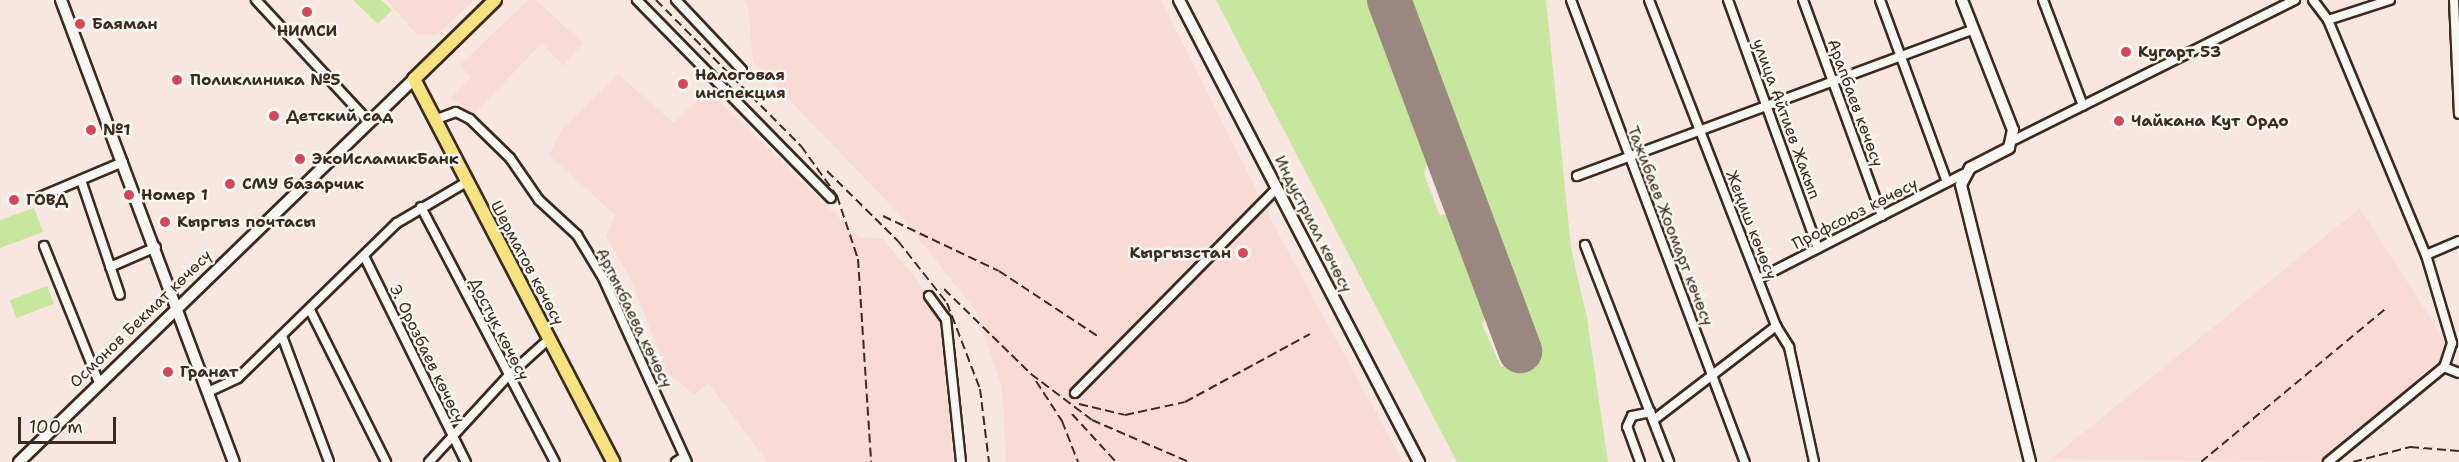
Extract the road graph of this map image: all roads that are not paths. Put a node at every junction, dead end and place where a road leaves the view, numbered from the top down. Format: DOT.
graph roads {
  1 [pos="61,0"];
  2 [pos="256,0"];
  3 [pos="495,0"];
  4 [pos="637,0"];
  5 [pos="676,0"];
  6 [pos="1179,0"];
  7 [pos="1571,0"];
  8 [pos="1649,0"];
  9 [pos="1728,0"];
  10 [pos="1803,0"];
  11 [pos="1880,0"];
  12 [pos="1962,0"];
  13 [pos="2043,0"];
  14 [pos="2295,0"];
  15 [pos="2313,0"];
  16 [pos="2390,0"];
  17 [pos="2454,0"];
  18 [pos="2328,20"];
  19 [pos="1974,29"];
  20 [pos="1901,56"];
  21 [pos="742,70"];
  22 [pos="414,79"];
  23 [pos="1833,81"];
  24 [pos="1767,106"];
  25 [pos="2083,106"];
  26 [pos="2459,114"];
  27 [pos="434,120"];
  28 [pos="369,122"];
  29 [pos="1700,130"];
  30 [pos="2014,140"];
  31 [pos="1631,156"];
  32 [pos="123,162"];
  33 [pos="1964,174"];
  34 [pos="1577,176"];
  35 [pos="81,180"];
  36 [pos="1947,182"];
  37 [pos="465,183"];
  38 [pos="1277,188"];
  39 [pos="40,197"];
  40 [pos="831,198"];
  41 [pos="421,207"];
  42 [pos="1882,216"];
  43 [pos="2459,242"];
  44 [pos="1585,245"];
  45 [pos="44,246"];
  46 [pos="156,247"];
  47 [pos="1818,248"];
  48 [pos="2426,255"];
  49 [pos="365,258"];
  50 [pos="110,267"];
  51 [pos="1758,279"];
  52 [pos="120,295"];
  53 [pos="930,296"];
  54 [pos="179,305"];
  55 [pos="310,310"];
  56 [pos="1776,326"];
  57 [pos="282,336"];
  58 [pos="549,339"];
  59 [pos="2459,349"];
  60 [pos="2450,356"];
  61 [pos="2444,367"];
  62 [pos="2459,373"];
  63 [pos="1714,375"];
  64 [pos="508,376"];
  65 [pos="99,383"];
  66 [pos="207,392"];
  67 [pos="1075,393"];
  68 [pos="1653,415"];
  69 [pos="453,437"];
  70 [pos="686,460"];
  71 [pos="19,462"];
  72 [pos="234,462"];
  73 [pos="329,462"];
  74 [pos="386,462"];
  75 [pos="429,462"];
  76 [pos="466,462"];
  77 [pos="555,462"];
  78 [pos="613,462"];
  79 [pos="676,462"];
  80 [pos="961,462"];
  81 [pos="1419,462"];
  82 [pos="1640,462"];
  83 [pos="1670,462"];
  84 [pos="1745,462"];
  85 [pos="1814,462"];
  86 [pos="2030,462"];
  87 [pos="2328,462"];
  1 -- 32 [label="main road"];
  2 -- 28 [label="street"];
  3 -- 22 [label="main road, Осмонов Бекмат көчөсү"];
  4 -- 40 [label="street"];
  5 -- 21 [label="street"];
  6 -- 38 [label="main road, Индустриал көчөсү"];
  7 -- 31 [label="street, Тажибаев Жоомарт көчөсү"];
  8 -- 29 [label="street, Жеңиш көчөсү"];
  9 -- 24 [label="street, улица Айтиев Жакып"];
  10 -- 23 [label="street, Арапбаев көчөсү"];
  11 -- 20 [label="street"];
  12 -- 19 [label="main road"];
  13 -- 25 [label="street"];
  14 -- 25 [label="street"];
  15 -- 18 [label="street"];
  16 -- 18 [label="street"];
  17 -- 26 [label="street"];
  18 -- 48 [label="street"];
  19 -- 20 [label="street"];
  19 -- 30 [label="main road"];
  20 -- 23 [label="street"];
  20 -- 36 [label="street"];
  22 -- 27 [label="main road, Шерматов көчөсү"];
  22 -- 28 [label="main road, Осмонов Бекмат көчөсү"];
  23 -- 24 [label="street"];
  23 -- 42 [label="street, Арапбаев көчөсү"];
  24 -- 29 [label="street"];
  24 -- 47 [label="street, улица Айтиев Жакып"];
  25 -- 30 [label="street"];
  27 -- 37 [label="main road, Шерматов көчөсү"];
  27 -- 70 [label="street, Артыкбаева көчөсү"];
  28 -- 54 [label="main road, Осмонов Бекмат көчөсү"];
  29 -- 31 [label="street"];
  29 -- 51 [label="street, Жеңиш көчөсү"];
  30 -- 33 [label="main road"];
  31 -- 34 [label="street"];
  31 -- 63 [label="street, Тажибаев Жоомарт көчөсү"];
  32 -- 35 [label="street"];
  32 -- 46 [label="main road"];
  33 -- 36 [label="street, Профсоюз көчөсү"];
  33 -- 86 [label="main road"];
  35 -- 39 [label="street"];
  35 -- 50 [label="street"];
  36 -- 42 [label="street, Профсоюз көчөсү"];
  37 -- 41 [label="street"];
  37 -- 58 [label="main road, Шерматов көчөсү"];
  38 -- 67 [label="street"];
  38 -- 81 [label="main road, Индустриал көчөсү"];
  41 -- 49 [label="street"];
  41 -- 64 [label="street, Достук көчөсү"];
  42 -- 47 [label="street, Профсоюз көчөсү"];
  43 -- 48 [label="street"];
  44 -- 68 [label="street"];
  45 -- 65 [label="street"];
  46 -- 50 [label="street"];
  46 -- 54 [label="main road"];
  47 -- 51 [label="street, Профсоюз көчөсү"];
  48 -- 60 [label="street"];
  49 -- 55 [label="street"];
  49 -- 69 [label="street, Э. Орозбаев көчөсү"];
  50 -- 52 [label="street"];
  51 -- 56 [label="street, Жеңиш көчөсү"];
  53 -- 80 [label="street"];
  54 -- 65 [label="main road, Осмонов Бекмат көчөсү"];
  54 -- 66 [label="main road"];
  55 -- 57 [label="street"];
  55 -- 74 [label="street"];
  56 -- 63 [label="street"];
  56 -- 85 [label="street, Жеңиш көчөсү"];
  57 -- 66 [label="street"];
  57 -- 73 [label="street"];
  58 -- 64 [label="street"];
  58 -- 78 [label="main road, Шерматов көчөсү"];
  59 -- 60 [label="street"];
  60 -- 61 [label="street"];
  61 -- 62 [label="street"];
  61 -- 87 [label="street"];
  63 -- 68 [label="street"];
  63 -- 84 [label="street, Тажибаев Жоомарт көчөсү"];
  64 -- 69 [label="street"];
  64 -- 77 [label="street, Достук көчөсү"];
  65 -- 71 [label="main road, Осмонов Бекмат көчөсү"];
  66 -- 72 [label="main road"];
  68 -- 82 [label="street"];
  68 -- 83 [label="street"];
  69 -- 75 [label="street"];
  69 -- 76 [label="street, Э. Орозбаев көчөсү"];
  70 -- 79 [label="street"];
}
